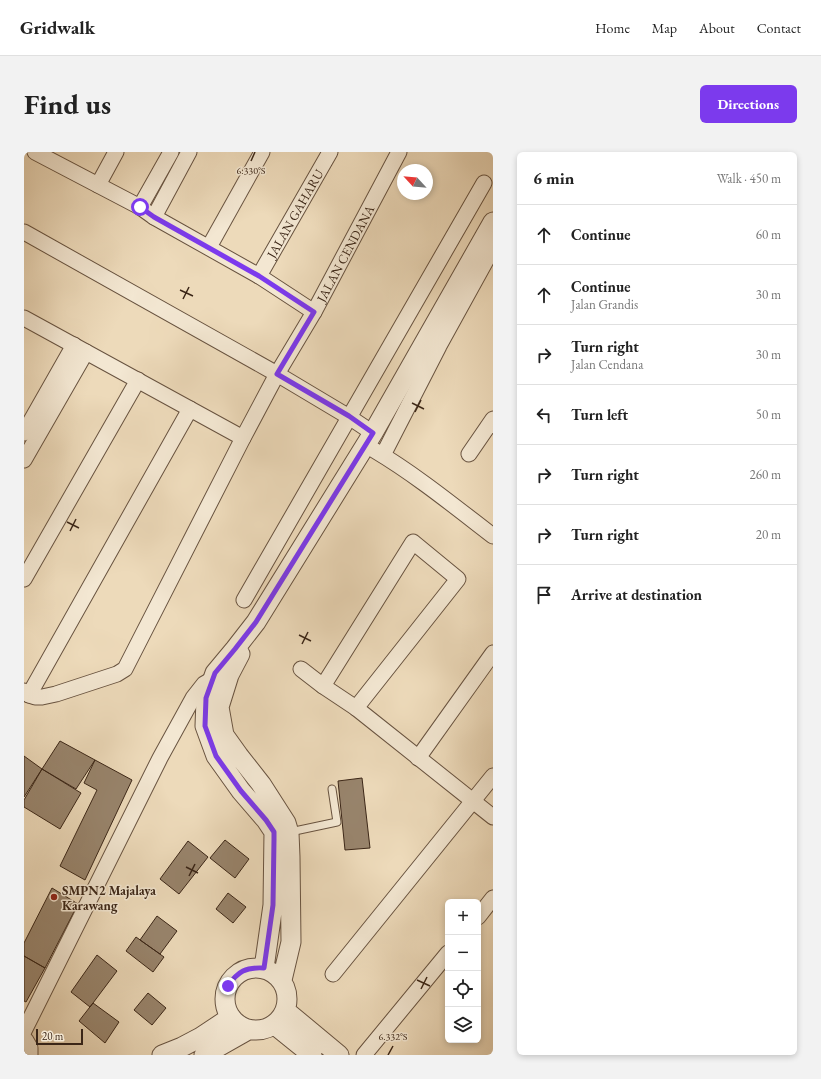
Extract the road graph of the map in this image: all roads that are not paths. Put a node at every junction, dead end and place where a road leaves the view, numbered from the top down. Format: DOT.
graph roads {
  1 [pos="35,152"];
  2 [pos="116,152"];
  3 [pos="171,152"];
  4 [pos="189,152"];
  5 [pos="262,152"];
  6 [pos="330,152"];
  7 [pos="399,152"];
  8 [pos="484,183"];
  9 [pos="98,185"];
  10 [pos="140,207"];
  11 [pos="154,217"];
  12 [pos="493,222"];
  13 [pos="24,232"];
  14 [pos="209,247"];
  15 [pos="493,248"];
  16 [pos="259,276"];
  17 [pos="314,312"];
  18 [pos="24,318"];
  19 [pos="80,348"];
  20 [pos="277,374"];
  21 [pos="138,380"];
  22 [pos="190,409"];
  23 [pos="349,416"];
  24 [pos="493,419"];
  25 [pos="24,433"];
  26 [pos="243,438"];
  27 [pos="370,439"];
  28 [pos="469,454"];
  29 [pos="383,455"];
  30 [pos="24,460"];
  31 [pos="493,536"];
  32 [pos="24,579"];
  33 [pos="244,600"];
  34 [pos="256,622"];
  35 [pos="493,653"];
  36 [pos="301,669"];
  37 [pos="215,673"];
  38 [pos="323,686"];
  39 [pos="26,693"];
  40 [pos="356,708"];
  41 [pos="418,758"];
  42 [pos="493,776"];
  43 [pos="332,789"];
  44 [pos="472,801"];
  45 [pos="493,817"];
  46 [pos="281,833"];
  47 [pos="493,898"];
  48 [pos="481,912"];
  49 [pos="445,957"];
  50 [pos="264,968"];
  51 [pos="333,974"];
  52 [pos="282,980"];
  53 [pos="231,1017"];
  54 [pos="280,1018"];
  55 [pos="248,1030"];
  56 [pos="28,1046"];
  57 [pos="162,1055"];
  58 [pos="204,1055"];
  59 [pos="312,1055"];
  60 [pos="339,1055"];
  61 [pos="364,1055"];
  1 -- 9 [label="street"];
  2 -- 9 [label="street"];
  3 -- 10 [label="street"];
  4 -- 11 [label="street"];
  5 -- 14 [label="street"];
  6 -- 16 [label="street, JALAN GAHARU"];
  7 -- 17 [label="street, JALAN CENDANA"];
  8 -- 23 [label="street"];
  9 -- 10 [label="street"];
  10 -- 11 [label="street"];
  11 -- 14 [label="street"];
  12 -- 27 [label="street"];
  13 -- 20 [label="street"];
  14 -- 16 [label="street"];
  15 -- 29 [label="street"];
  16 -- 17 [label="street"];
  17 -- 20 [label="street, JALAN CENDANA"];
  18 -- 19 [label="street"];
  19 -- 21 [label="street"];
  19 -- 25 [label="street"];
  19 -- 30 [label="street"];
  20 -- 23 [label="street"];
  20 -- 26 [label="street, JALAN CENDANA"];
  21 -- 22 [label="street"];
  21 -- 32 [label="street"];
  22 -- 26 [label="street"];
  22 -- 39 [label="street"];
  23 -- 27 [label="street"];
  23 -- 33 [label="street"];
  24 -- 28 [label="street"];
  26 -- 39 [label="street, JALAN CENDANA"];
  27 -- 29 [label="street"];
  27 -- 34 [label="street"];
  29 -- 31 [label="street"];
  34 -- 37 [label="street"];
  34 -- 46 [label="street"];
  35 -- 41 [label="street"];
  36 -- 38 [label="street"];
  37 -- 46 [label="street"];
  37 -- 56 [label="street"];
  38 -- 40 [label="street"];
  38 -- 40 [label="street"];
  40 -- 41 [label="street"];
  41 -- 44 [label="street"];
  42 -- 44 [label="street"];
  43 -- 46 [label="lane"];
  44 -- 45 [label="street"];
  44 -- 51 [label="street"];
  46 -- 50 [label="street"];
  46 -- 52 [label="street"];
  47 -- 48 [label="street"];
  49 -- 61 [label="street"];
  50 -- 52 [label="street"];
  50 -- 53 [label="street"];
  52 -- 54 [label="street"];
  53 -- 55 [label="street"];
  53 -- 57 [label="street"];
  54 -- 55 [label="street"];
  54 -- 59 [label="street"];
  54 -- 60 [label="street"];
  55 -- 58 [label="street"];
}
